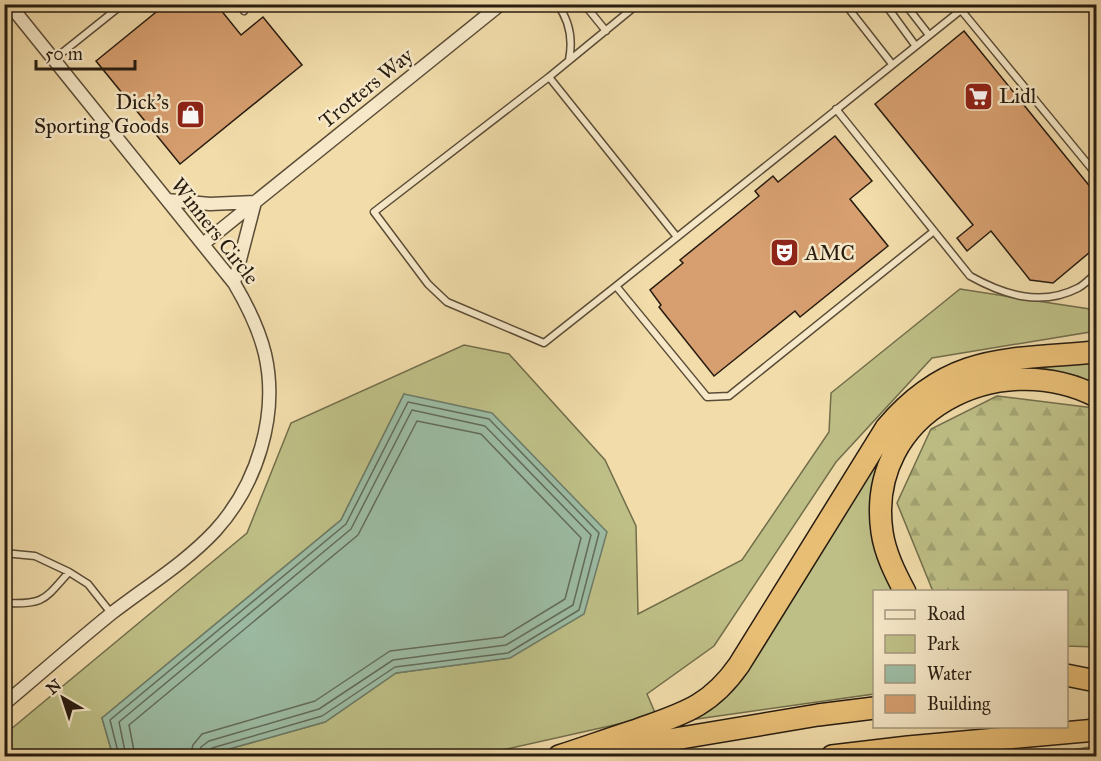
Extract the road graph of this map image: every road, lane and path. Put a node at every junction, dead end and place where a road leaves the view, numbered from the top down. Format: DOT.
graph roads {
  1 [pos="9,4"];
  2 [pos="123,4"];
  3 [pos="239,4"];
  4 [pos="501,4"];
  5 [pos="557,4"];
  6 [pos="584,4"];
  7 [pos="638,4"];
  8 [pos="845,4"];
  9 [pos="885,4"];
  10 [pos="905,4"];
  11 [pos="244,11"];
  12 [pos="606,31"];
  13 [pos="929,35"];
  14 [pos="915,45"];
  15 [pos="53,60"];
  16 [pos="569,60"];
  17 [pos="892,64"];
  18 [pos="549,76"];
  19 [pos="836,109"];
  20 [pos="1096,174"];
  21 [pos="167,200"];
  22 [pos="255,202"];
  23 [pos="934,231"];
  24 [pos="677,237"];
  25 [pos="203,244"];
  26 [pos="1096,273"];
  27 [pos="234,283"];
  28 [pos="616,286"];
  29 [pos="1096,352"];
  30 [pos="1096,396"];
  31 [pos="4,553"];
  32 [pos="69,572"];
  33 [pos="904,590"];
  34 [pos="4,603"];
  35 [pos="112,614"];
  36 [pos="1068,675"];
  37 [pos="1096,681"];
  38 [pos="1068,685"];
  39 [pos="4,704"];
  40 [pos="873,708"];
  41 [pos="1096,730"];
  42 [pos="1037,735"];
  43 [pos="558,756"];
  44 [pos="576,756"];
  45 [pos="832,756"];
  46 [pos="959,756"];
  1 -- 15 [label="street, Winners Circle"];
  2 -- 15 [label="lane"];
  3 -- 11 [label="lane"];
  4 -- 22 [label="street, Trotters Way"];
  5 -- 16 [label="lane"];
  6 -- 12 [label="lane"];
  7 -- 12 [label="lane"];
  8 -- 17 [label="lane"];
  9 -- 14 [label="lane"];
  10 -- 13 [label="lane"];
  12 -- 16 [label="lane"];
  13 -- 14 [label="lane"];
  13 -- 20 [label="lane"];
  14 -- 17 [label="lane"];
  15 -- 21 [label="street, Winners Circle"];
  16 -- 18 [label="lane"];
  17 -- 19 [label="lane"];
  18 -- 24 [label="lane"];
  18 -- 28 [label="lane"];
  19 -- 23 [label="lane"];
  19 -- 24 [label="lane"];
  21 -- 22 [label="street"];
  21 -- 25 [label="street, Winners Circle"];
  22 -- 25 [label="street, Trotters Way"];
  22 -- 27 [label="street"];
  23 -- 26 [label="lane"];
  23 -- 28 [label="lane"];
  24 -- 28 [label="lane"];
  25 -- 27 [label="street, Winners Circle"];
  27 -- 35 [label="street, Winners Circle"];
  29 -- 43 [label="highway"];
  30 -- 33 [label="highway"];
  31 -- 32 [label="lane"];
  32 -- 34 [label="lane"];
  32 -- 35 [label="lane"];
  35 -- 39 [label="street, Winners Circle"];
  36 -- 37 [label="highway"];
  37 -- 38 [label="highway"];
  40 -- 44 [label="highway"];
  41 -- 42 [label="highway"];
  42 -- 45 [label="highway"];
  42 -- 46 [label="highway"];
}
